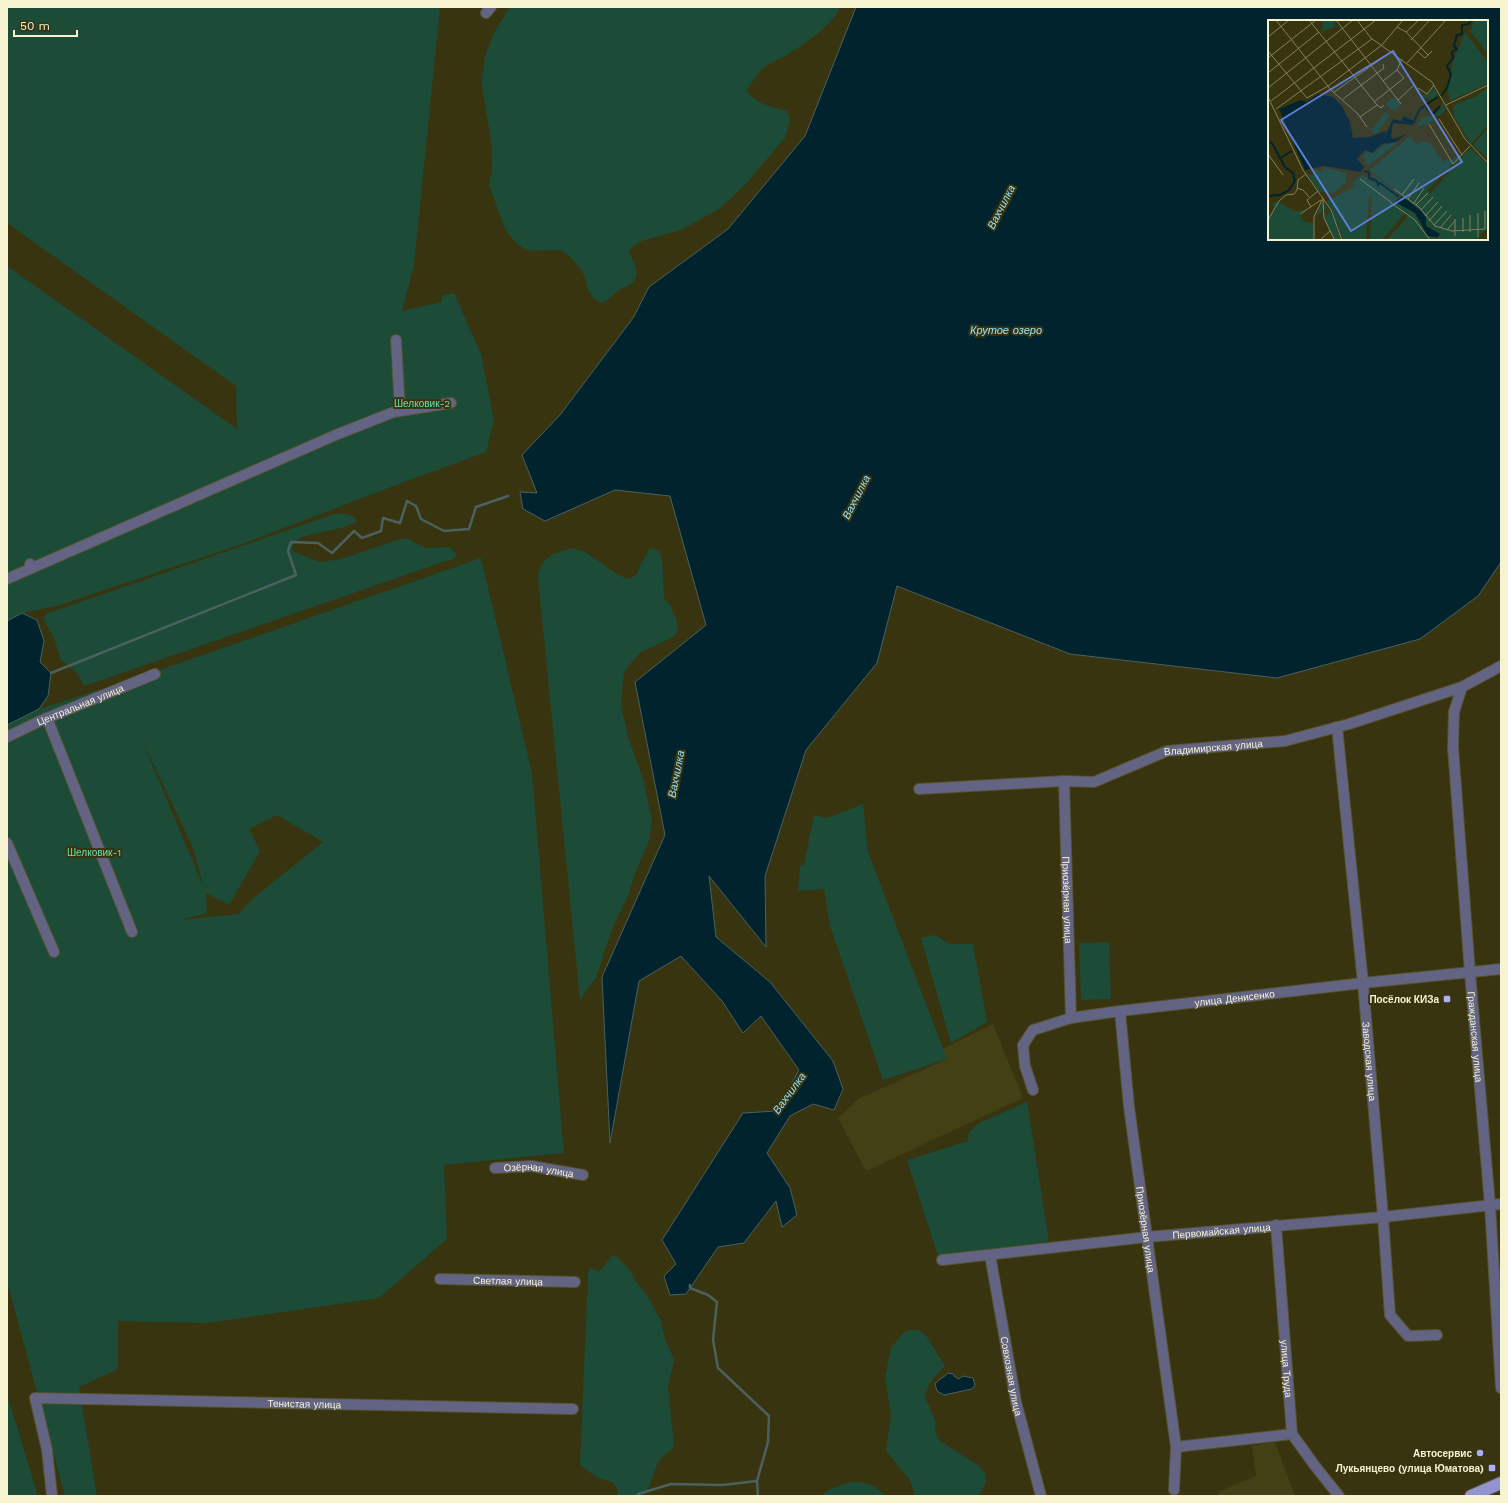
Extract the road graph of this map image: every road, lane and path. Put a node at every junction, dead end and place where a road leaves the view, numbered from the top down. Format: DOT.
graph roads {
  1 [pos="396,340"];
  2 [pos="451,403"];
  3 [pos="400,411"];
  4 [pos="7,579"];
  5 [pos="1501,666"];
  6 [pos="155,674"];
  7 [pos="1462,687"];
  8 [pos="47,718"];
  9 [pos="1337,727"];
  10 [pos="7,737"];
  11 [pos="1064,781"];
  12 [pos="919,789"];
  13 [pos="7,842"];
  14 [pos="132,932"];
  15 [pos="54,952"];
  16 [pos="1501,968"];
  17 [pos="1470,973"];
  18 [pos="1363,983"];
  19 [pos="1120,1011"];
  20 [pos="1070,1018"];
  21 [pos="1033,1090"];
  22 [pos="495,1168"];
  23 [pos="582,1175"];
  24 [pos="1501,1204"];
  25 [pos="1490,1205"];
  26 [pos="1383,1217"];
  27 [pos="1276,1225"];
  28 [pos="1147,1237"];
  29 [pos="990,1255"];
  30 [pos="942,1260"];
  31 [pos="440,1279"];
  32 [pos="576,1282"];
  33 [pos="1437,1335"];
  34 [pos="1501,1388"];
  35 [pos="573,1409"];
  36 [pos="1292,1434"];
  37 [pos="1176,1447"];
  38 [pos="1501,1483"];
  39 [pos="1174,1490"];
  40 [pos="52,1496"];
  41 [pos="1041,1496"];
  42 [pos="1339,1496"];
  43 [pos="1471,1496"];
  1 -- 3 [label="street"];
  2 -- 3 [label="street"];
  3 -- 4 [label="street"];
  5 -- 7 [label="street, Владимирская улица"];
  6 -- 8 [label="street, Центральная улица"];
  7 -- 9 [label="street, Владимирская улица"];
  7 -- 17 [label="street, Гражданская улица"];
  8 -- 10 [label="street, Центральная улица"];
  8 -- 14 [label="street"];
  9 -- 11 [label="street, Владимирская улица"];
  9 -- 18 [label="street, Заводская улица"];
  11 -- 12 [label="street, Владимирская улица"];
  11 -- 20 [label="street, Приозёрная улица"];
  13 -- 15 [label="street"];
  16 -- 17 [label="street, улица Денисенко"];
  17 -- 18 [label="street, улица Денисенко"];
  17 -- 25 [label="street, Гражданская улица"];
  18 -- 19 [label="street, улица Денисенко"];
  18 -- 26 [label="street, Заводская улица"];
  19 -- 20 [label="street, улица Денисенко"];
  19 -- 28 [label="street, Приозёрная улица"];
  20 -- 21 [label="street, улица Денисенко"];
  22 -- 23 [label="street, Озёрная улица"];
  24 -- 25 [label="street, Первомайская улица"];
  25 -- 26 [label="street, Первомайская улица"];
  25 -- 34 [label="street, Гражданская улица"];
  26 -- 27 [label="street, Первомайская улица"];
  26 -- 33 [label="street, Заводская улица"];
  27 -- 28 [label="street, Первомайская улица"];
  27 -- 36 [label="street, улица Труда"];
  28 -- 29 [label="street, Первомайская улица"];
  28 -- 37 [label="street, Приозёрная улица"];
  29 -- 30 [label="street, Первомайская улица"];
  29 -- 41 [label="street, Совхозная улица"];
  31 -- 32 [label="street, Светлая улица"];
  35 -- 40 [label="street, Тенистая улица"];
  36 -- 37 [label="street"];
  36 -- 42 [label="street"];
  37 -- 39 [label="street, Приозёрная улица"];
  38 -- 43 [label="main road"];
}
